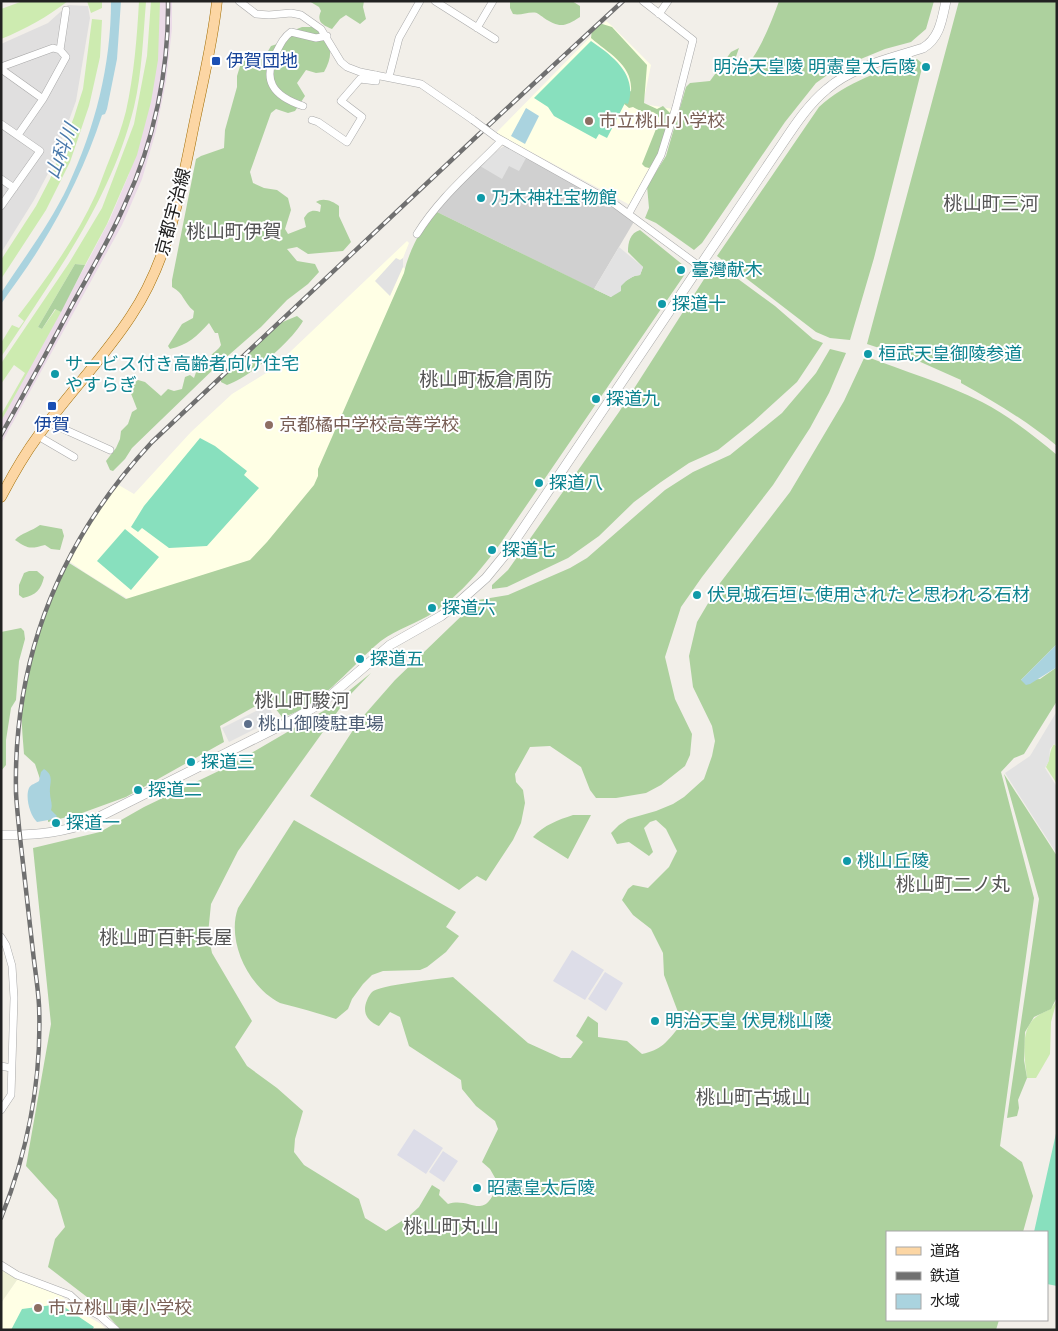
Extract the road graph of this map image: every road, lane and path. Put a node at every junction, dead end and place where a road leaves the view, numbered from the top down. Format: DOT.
graph roads {
  1 [pos="217,1"];
  2 [pos="239,1"];
  3 [pos="420,1"];
  4 [pos="435,1"];
  5 [pos="493,1"];
  6 [pos="644,1"];
  7 [pos="668,1"];
  8 [pos="946,1"];
  9 [pos="444,4"];
  10 [pos="66,10"];
  11 [pos="659,14"];
  12 [pos="477,28"];
  13 [pos="327,36"];
  14 [pos="495,39"];
  15 [pos="60,50"];
  16 [pos="1,68"];
  17 [pos="376,75"];
  18 [pos="389,77"];
  19 [pos="43,99"];
  20 [pos="303,106"];
  21 [pos="312,120"];
  22 [pos="1,124"];
  23 [pos="18,135"];
  24 [pos="498,139"];
  25 [pos="1,179"];
  26 [pos="14,188"];
  27 [pos="1,206"];
  28 [pos="629,214"];
  29 [pos="417,234"];
  30 [pos="699,266"];
  31 [pos="48,422"];
  32 [pos="38,436"];
  33 [pos="110,450"];
  34 [pos="74,457"];
  35 [pos="1,497"];
  36 [pos="1,835"];
  37 [pos="1,937"];
  38 [pos="1,1066"];
  39 [pos="11,1068"];
  40 [pos="1,1110"];
  41 [pos="1,1265"];
  42 [pos="116,1330"];
  1 -- 31 [label="main road, 京都宇治線"];
  2 -- 13 [label="street"];
  3 -- 18 [label="street"];
  4 -- 9 [label="street"];
  5 -- 12 [label="street"];
  6 -- 11 [label="street"];
  7 -- 11 [label="street"];
  8 -- 30 [label="street"];
  9 -- 12 [label="street"];
  10 -- 15 [label="street"];
  11 -- 28 [label="street"];
  12 -- 14 [label="street"];
  13 -- 17 [label="street"];
  13 -- 20 [label="street"];
  15 -- 16 [label="street"];
  15 -- 19 [label="street"];
  16 -- 19 [label="street"];
  17 -- 18 [label="street"];
  17 -- 21 [label="street"];
  18 -- 24 [label="street, bridge"];
  19 -- 23 [label="street"];
  22 -- 23 [label="street"];
  23 -- 26 [label="street"];
  24 -- 28 [label="street"];
  24 -- 29 [label="street"];
  25 -- 26 [label="street"];
  26 -- 27 [label="street"];
  28 -- 30 [label="street"];
  30 -- 36 [label="street"];
  31 -- 32 [label="main road, 京都宇治線"];
  31 -- 33 [label="street"];
  32 -- 34 [label="street"];
  32 -- 35 [label="main road, 京都宇治線"];
  37 -- 39 [label="street"];
  38 -- 39 [label="street"];
  39 -- 40 [label="street"];
  41 -- 42 [label="street"];
}
